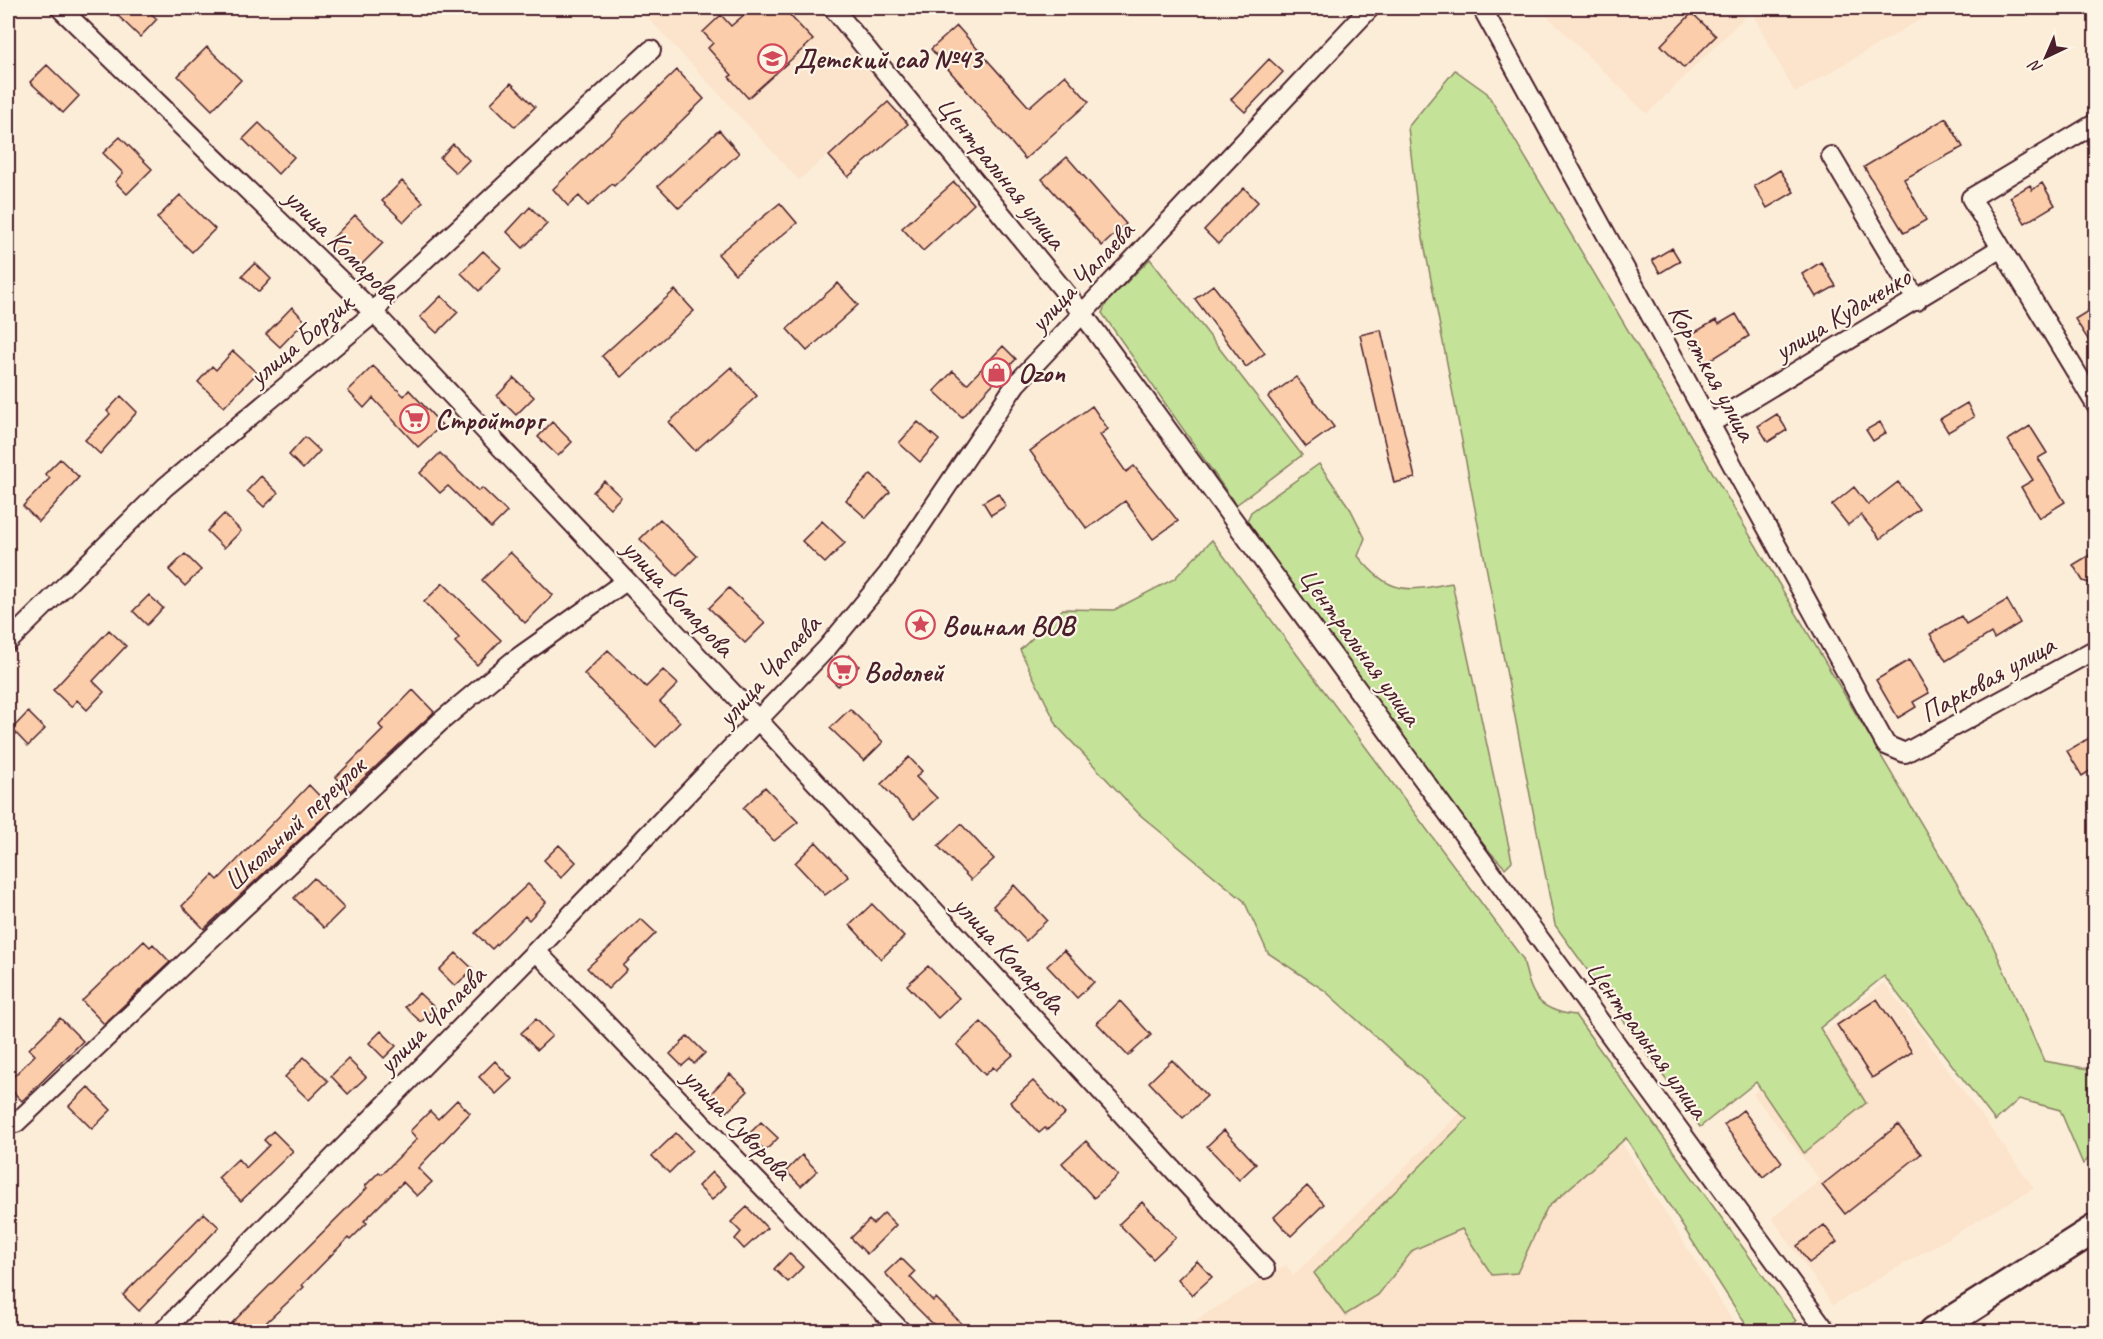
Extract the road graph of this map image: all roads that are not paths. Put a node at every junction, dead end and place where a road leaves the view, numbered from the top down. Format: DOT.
graph roads {
  1 [pos="60,8"];
  2 [pos="833,8"];
  3 [pos="1370,8"];
  4 [pos="1482,8"];
  5 [pos="651,50"];
  6 [pos="2096,123"];
  7 [pos="1831,156"];
  8 [pos="2001,248"];
  9 [pos="1917,301"];
  10 [pos="374,313"];
  11 [pos="1083,314"];
  12 [pos="2096,405"];
  13 [pos="1711,423"];
  14 [pos="626,580"];
  15 [pos="8,642"];
  16 [pos="2096,649"];
  17 [pos="759,721"];
  18 [pos="1905,753"];
  19 [pos="536,951"];
  20 [pos="16,1123"];
  21 [pos="2096,1228"];
  22 [pos="1264,1269"];
  23 [pos="162,1332"];
  24 [pos="902,1332"];
  25 [pos="1827,1332"];
  26 [pos="1933,1332"];
  1 -- 10 [label="street, улица Комарова"];
  2 -- 11 [label="street, Центральная улица"];
  3 -- 11 [label="street, улица Чапаева"];
  4 -- 13 [label="street, Короткая улица"];
  5 -- 10 [label="street, улица Борзик"];
  6 -- 8 [label="street"];
  7 -- 9 [label="street"];
  8 -- 9 [label="street, улица Кудаченко"];
  8 -- 12 [label="street"];
  9 -- 13 [label="street, улица Кудаченко"];
  10 -- 14 [label="street, улица Комарова"];
  10 -- 15 [label="street, улица Борзик"];
  11 -- 17 [label="street, улица Чапаева"];
  11 -- 25 [label="street, Центральная улица"];
  13 -- 18 [label="street, Короткая улица"];
  14 -- 17 [label="street, улица Комарова"];
  14 -- 20 [label="street, Школьный переулок"];
  16 -- 18 [label="street, Парковая улица"];
  17 -- 19 [label="street, улица Чапаева"];
  17 -- 22 [label="street, улица Комарова"];
  19 -- 23 [label="street, улица Чапаева"];
  19 -- 24 [label="street, улица Суворова"];
  21 -- 26 [label="main road"];
}
